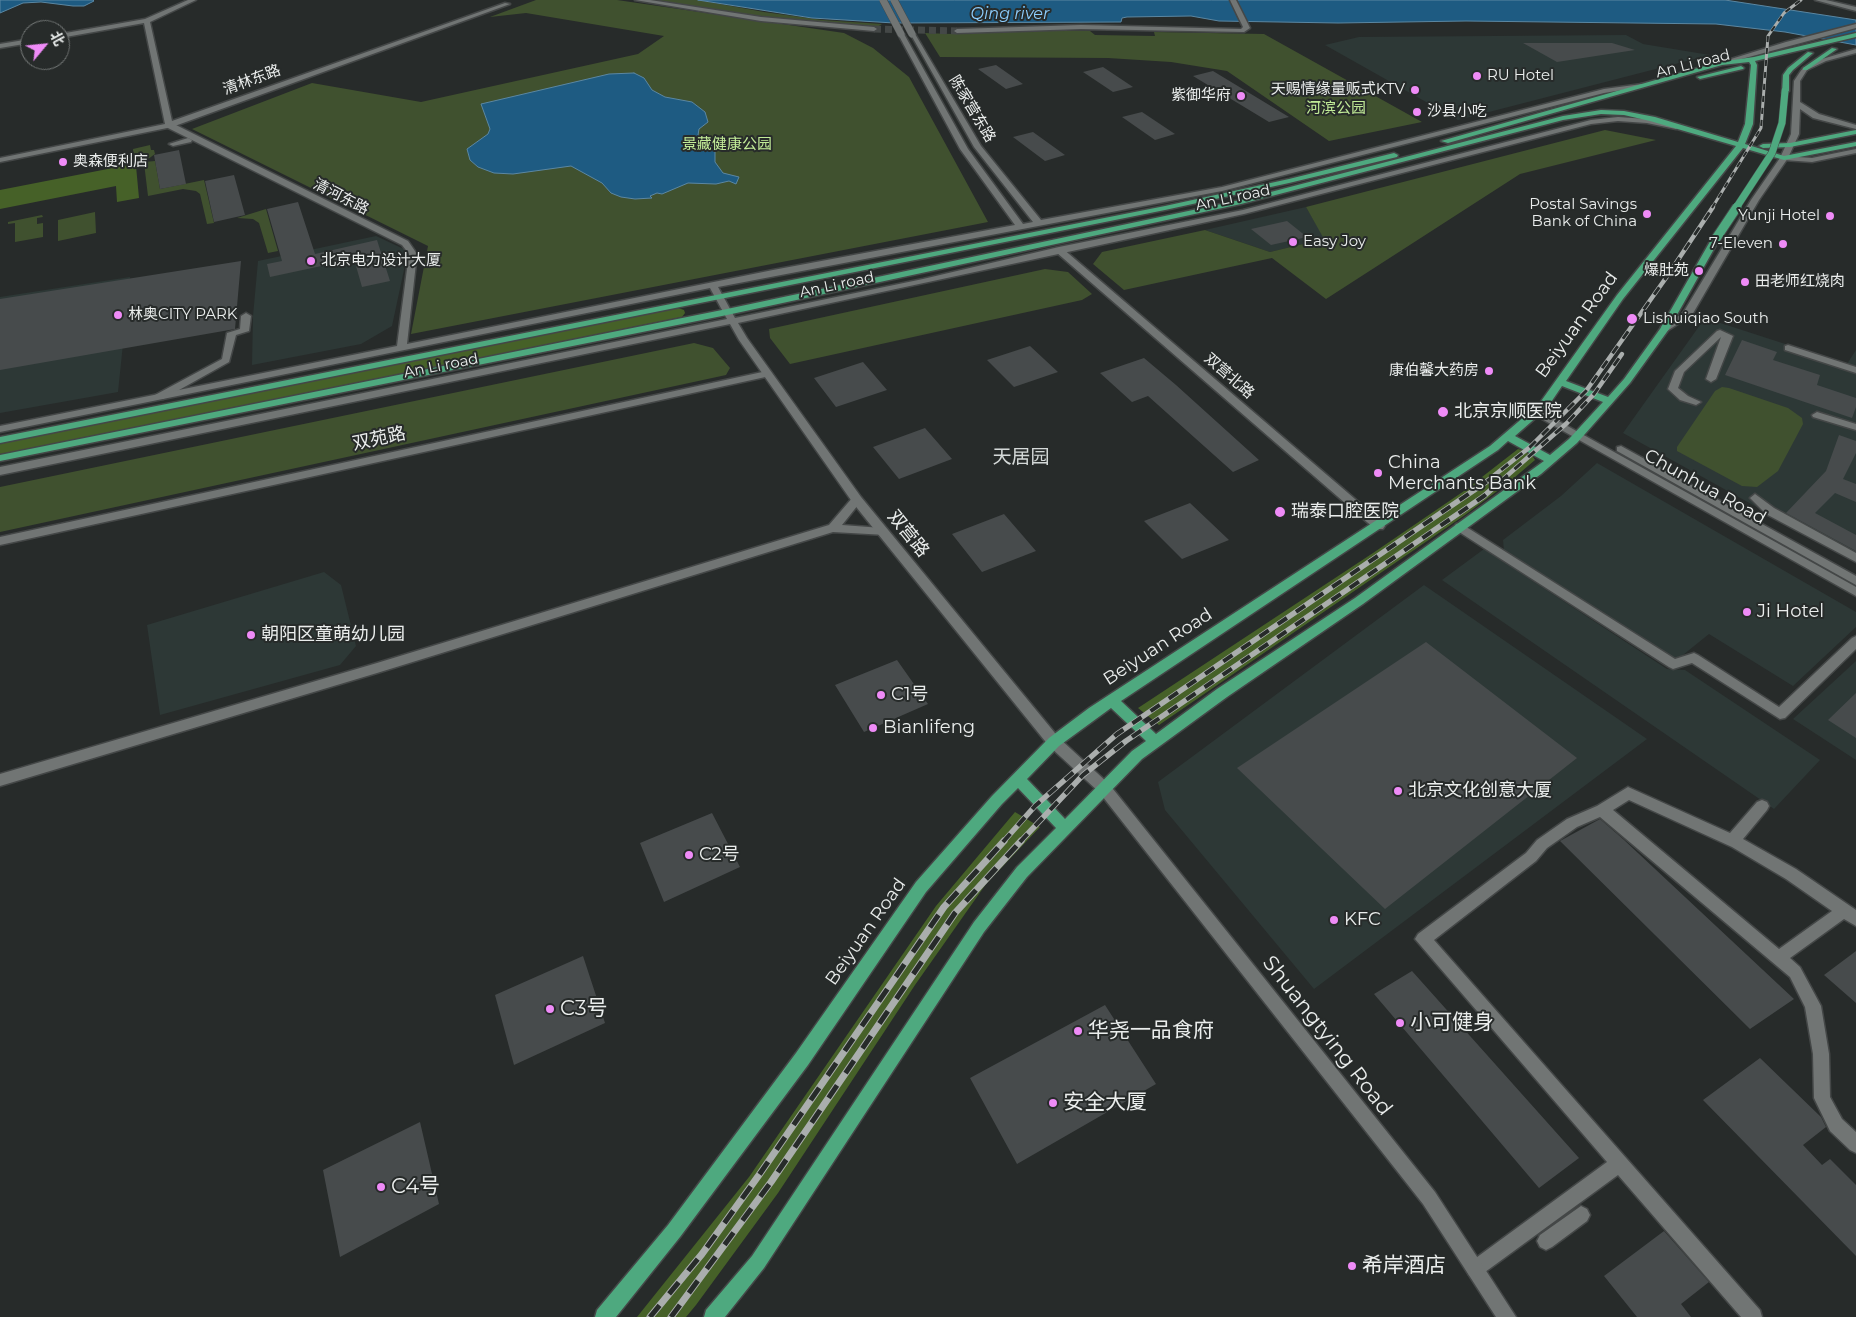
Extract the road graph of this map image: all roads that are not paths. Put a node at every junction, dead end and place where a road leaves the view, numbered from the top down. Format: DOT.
graph roads {
  1 [pos="193,0"];
  2 [pos="638,0"];
  3 [pos="883,0"];
  4 [pos="894,0"];
  5 [pos="1234,0"];
  6 [pos="1818,0"];
  7 [pos="492,1"];
  8 [pos="1856,9"];
  9 [pos="147,21"];
  10 [pos="1856,26"];
  11 [pos="874,29"];
  12 [pos="956,31"];
  13 [pos="70,34"];
  14 [pos="1856,35"];
  15 [pos="20,43"];
  16 [pos="1856,43"];
  17 [pos="0,46"];
  18 [pos="1798,49"];
  19 [pos="1834,49"];
  20 [pos="1812,50"];
  21 [pos="1761,51"];
  22 [pos="1856,52"];
  23 [pos="1752,62"];
  24 [pos="1721,63"];
  25 [pos="1805,69"];
  26 [pos="1642,86"];
  27 [pos="1796,103"];
  28 [pos="1563,118"];
  29 [pos="169,125"];
  30 [pos="1676,127"];
  31 [pos="1856,128"];
  32 [pos="1856,132"];
  33 [pos="188,140"];
  34 [pos="173,144"];
  35 [pos="1856,144"];
  36 [pos="1790,145"];
  37 [pos="1740,147"];
  38 [pos="1856,151"];
  39 [pos="1784,158"];
  40 [pos="0,160"];
  41 [pos="1039,224"];
  42 [pos="1021,227"];
  43 [pos="1059,250"];
  44 [pos="713,284"];
  45 [pos="719,296"];
  46 [pos="246,316"];
  47 [pos="730,317"];
  48 [pos="1664,329"];
  49 [pos="402,348"];
  50 [pos="1788,348"];
  51 [pos="1856,370"];
  52 [pos="767,374"];
  53 [pos="1711,378"];
  54 [pos="1560,382"];
  55 [pos="159,397"];
  56 [pos="1610,402"];
  57 [pos="1696,402"];
  58 [pos="1540,409"];
  59 [pos="1817,415"];
  60 [pos="1856,427"];
  61 [pos="0,429"];
  62 [pos="1582,433"];
  63 [pos="1510,437"];
  64 [pos="0,440"];
  65 [pos="0,458"];
  66 [pos="1551,460"];
  67 [pos="0,471"];
  68 [pos="1755,498"];
  69 [pos="857,500"];
  70 [pos="1380,526"];
  71 [pos="1460,527"];
  72 [pos="833,528"];
  73 [pos="882,532"];
  74 [pos="0,541"];
  75 [pos="1856,558"];
  76 [pos="1856,581"];
  77 [pos="1856,592"];
  78 [pos="1856,641"];
  79 [pos="1112,701"];
  80 [pos="1155,741"];
  81 [pos="1054,742"];
  82 [pos="1018,779"];
  83 [pos="0,780"];
  84 [pos="1104,788"];
  85 [pos="1762,806"];
  86 [pos="1602,810"];
  87 [pos="1065,828"];
  88 [pos="1732,841"];
  89 [pos="1850,915"];
  90 [pos="1778,958"];
  91 [pos="1856,1144"];
  92 [pos="1619,1164"];
  93 [pos="1581,1215"];
  94 [pos="1546,1241"];
  95 [pos="1475,1269"];
  96 [pos="604,1317"];
  97 [pos="712,1317"];
  98 [pos="1507,1317"];
  99 [pos="1753,1317"];
  1 -- 9 [label="street"];
  2 -- 11 [label="street"];
  3 -- 42 [label="street, 陈家营东路, bridge"];
  4 -- 41 [label="street, 陈家营东路, bridge"];
  5 -- 12 [label="street"];
  6 -- 8 [label="street"];
  7 -- 29 [label="street, 清林东路"];
  9 -- 13 [label="street"];
  9 -- 29 [label="street"];
  10 -- 21 [label="street, An Li road"];
  14 -- 20 [label="main road"];
  15 -- 17 [label="street"];
  16 -- 19 [label="main road, An Li road"];
  18 -- 20 [label="main road, An Li road"];
  18 -- 21 [label="main road"];
  18 -- 23 [label="main road, An Li road"];
  19 -- 20 [label="main road, An Li road"];
  19 -- 25 [label="main road"];
  20 -- 23 [label="main road, An Li road"];
  20 -- 48 [label="main road, bridge"];
  21 -- 24 [label="street, An Li road"];
  22 -- 25 [label="street"];
  23 -- 24 [label="main road, An Li road"];
  23 -- 28 [label="main road, An Li road"];
  23 -- 37 [label="main road, Beiyuan Road"];
  24 -- 26 [label="main road, An Li road"];
  25 -- 27 [label="street"];
  26 -- 41 [label="street, An Li road"];
  26 -- 45 [label="main road, An Li road"];
  27 -- 31 [label="street"];
  27 -- 36 [label="street"];
  28 -- 30 [label="main road, An Li road"];
  28 -- 47 [label="main road, An Li road"];
  29 -- 40 [label="street, 清林东路"];
  29 -- 49 [label="street, 清河东路"];
  30 -- 37 [label="main road, An Li road"];
  30 -- 43 [label="street, An Li road"];
  32 -- 36 [label="main road"];
  33 -- 34 [label="street"];
  35 -- 39 [label="main road"];
  36 -- 37 [label="main road"];
  36 -- 39 [label="street"];
  37 -- 39 [label="main road, An Li road"];
  37 -- 54 [label="main road, Beiyuan Road"];
  38 -- 39 [label="street"];
  39 -- 48 [label="street"];
  41 -- 42 [label="street, An Li road"];
  42 -- 44 [label="street, An Li road"];
  43 -- 47 [label="street, An Li road"];
  43 -- 70 [label="street, 双营北路"];
  44 -- 45 [label="street, 双营路"];
  44 -- 49 [label="street, An Li road"];
  45 -- 47 [label="street, 双营路"];
  45 -- 64 [label="main road, An Li road"];
  46 -- 55 [label="street"];
  47 -- 52 [label="street, 双营路"];
  47 -- 65 [label="main road, An Li road"];
  47 -- 67 [label="street, An Li road"];
  48 -- 56 [label="main road"];
  49 -- 55 [label="street, An Li road"];
  50 -- 51 [label="street"];
  52 -- 69 [label="street, 双营路"];
  52 -- 74 [label="street, 双苑路"];
  53 -- 57 [label="street"];
  54 -- 56 [label="main road"];
  54 -- 58 [label="main road, Beiyuan Road"];
  55 -- 61 [label="street, An Li road"];
  56 -- 62 [label="main road"];
  58 -- 62 [label="street, Chunhua Road"];
  58 -- 63 [label="main road, Beiyuan Road"];
  59 -- 60 [label="street"];
  62 -- 66 [label="main road"];
  62 -- 76 [label="street, Chunhua Road"];
  62 -- 77 [label="street, Chunhua Road"];
  63 -- 66 [label="main road"];
  63 -- 70 [label="main road, Beiyuan Road"];
  66 -- 71 [label="main road"];
  68 -- 75 [label="street"];
  69 -- 72 [label="street"];
  69 -- 73 [label="street, 双营路"];
  70 -- 79 [label="main road, Beiyuan Road"];
  71 -- 78 [label="street"];
  71 -- 80 [label="main road"];
  72 -- 73 [label="street"];
  72 -- 83 [label="street"];
  73 -- 81 [label="street, 双营路"];
  79 -- 80 [label="main road"];
  79 -- 81 [label="main road, Beiyuan Road"];
  80 -- 84 [label="main road"];
  81 -- 82 [label="main road, Beiyuan Road"];
  81 -- 84 [label="street, 双营路"];
  82 -- 87 [label="main road"];
  82 -- 96 [label="main road, Beiyuan Road"];
  84 -- 87 [label="main road"];
  84 -- 95 [label="street, Shuangtying Road"];
  85 -- 88 [label="street"];
  86 -- 88 [label="street"];
  86 -- 90 [label="street"];
  86 -- 92 [label="street"];
  87 -- 97 [label="main road"];
  88 -- 89 [label="street"];
  89 -- 90 [label="street"];
  90 -- 91 [label="street"];
  92 -- 95 [label="street"];
  92 -- 99 [label="street"];
  93 -- 94 [label="street"];
  95 -- 98 [label="street, Shuangtying Road"];
}
